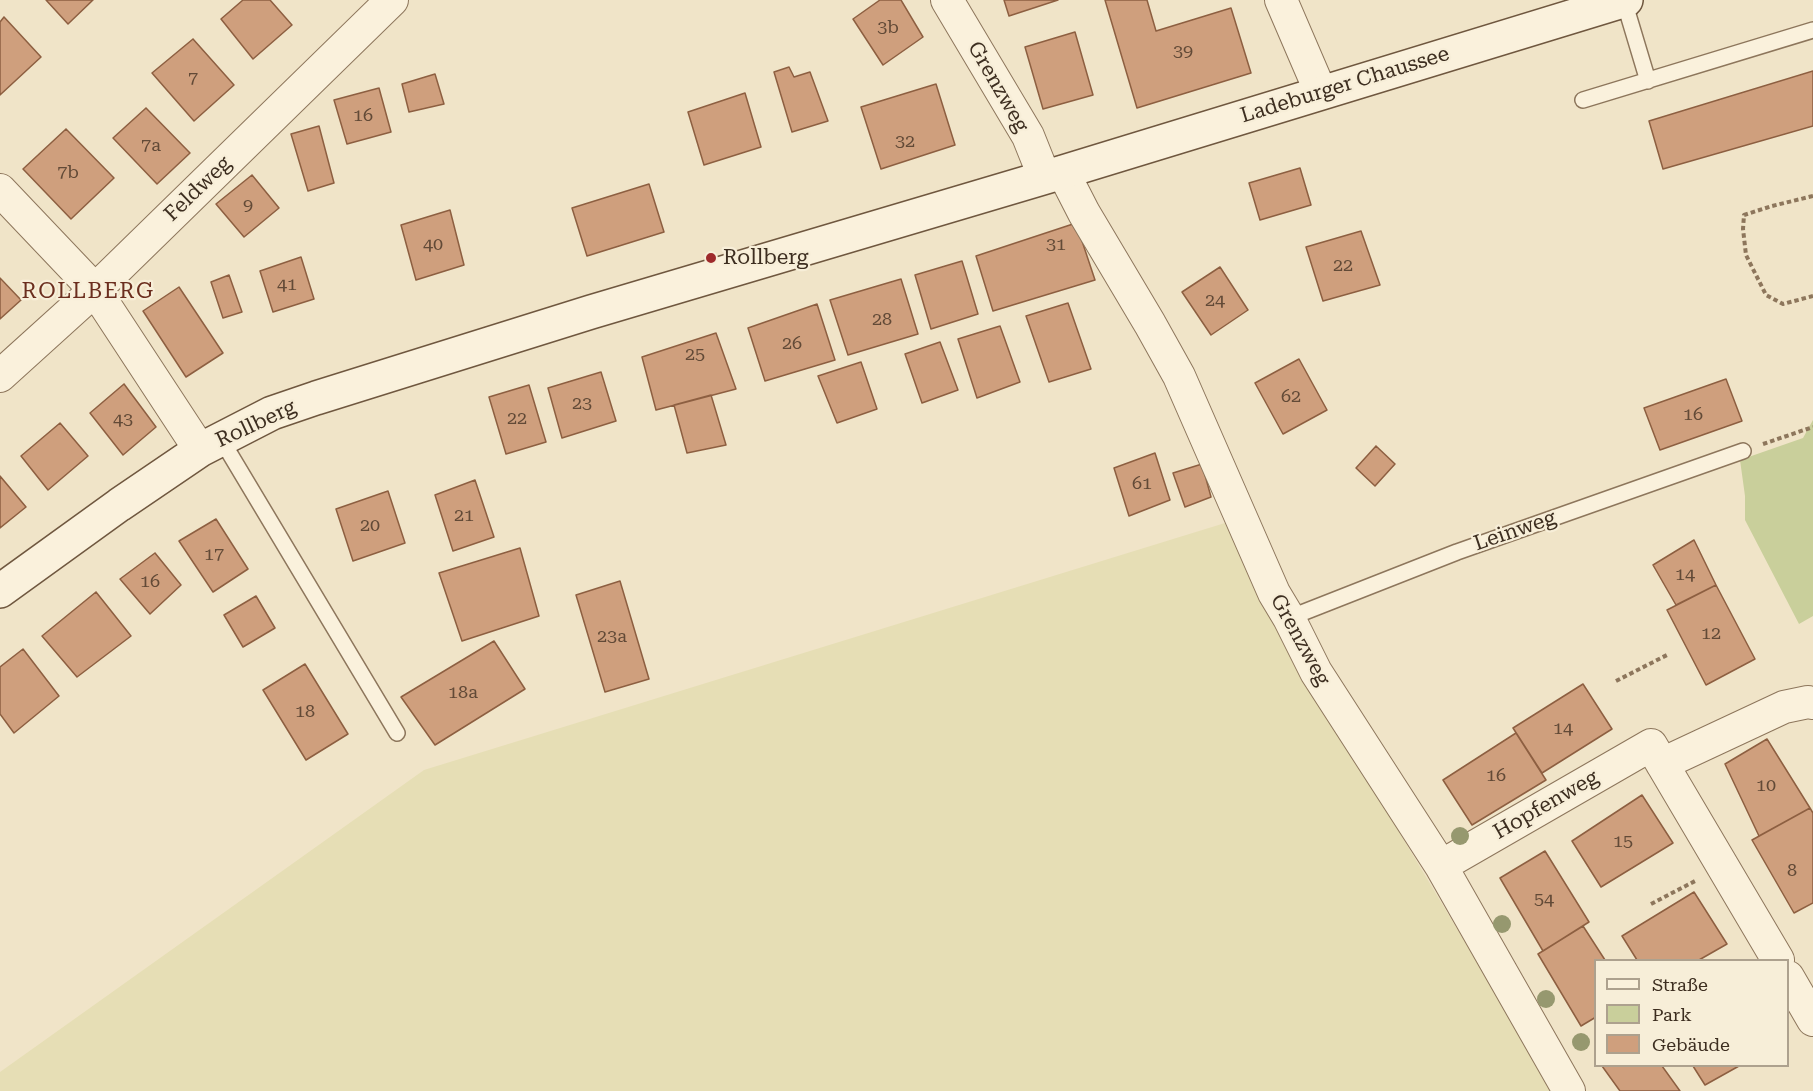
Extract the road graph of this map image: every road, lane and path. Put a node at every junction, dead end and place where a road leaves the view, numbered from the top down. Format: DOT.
graph roads {
  1 [pos="392,0"];
  2 [pos="947,0"];
  3 [pos="1281,0"];
  4 [pos="1625,0"];
  5 [pos="1813,30"];
  6 [pos="1648,81"];
  7 [pos="1321,93"];
  8 [pos="1584,100"];
  9 [pos="1054,174"];
  10 [pos="0,190"];
  11 [pos="1813,196"];
  12 [pos="95,290"];
  13 [pos="1813,296"];
  14 [pos="0,376"];
  15 [pos="1813,427"];
  16 [pos="210,445"];
  17 [pos="1743,451"];
  18 [pos="0,591"];
  19 [pos="1289,618"];
  20 [pos="1667,655"];
  21 [pos="1616,681"];
  22 [pos="1813,703"];
  23 [pos="397,733"];
  24 [pos="1657,754"];
  25 [pos="1441,866"];
  26 [pos="1722,867"];
  27 [pos="1651,904"];
  28 [pos="1777,959"];
  29 [pos="1789,979"];
  30 [pos="1813,1020"];
  31 [pos="1569,1091"];
  1 -- 12 [label="street, Feldweg"];
  2 -- 9 [label="street, Grenzweg"];
  3 -- 7 [label="street"];
  4 -- 6 [label="lane"];
  4 -- 7 [label="main road, Ladeburger Chaussee"];
  5 -- 6 [label="lane"];
  6 -- 8 [label="lane"];
  7 -- 9 [label="main road, Ladeburger Chaussee"];
  9 -- 16 [label="main road, Rollberg"];
  9 -- 19 [label="street, Grenzweg"];
  10 -- 12 [label="street"];
  11 -- 13 [label="path"];
  12 -- 14 [label="street, Feldweg"];
  12 -- 16 [label="street"];
  15 -- 17 [label="path"];
  16 -- 18 [label="main road, Rollberg"];
  16 -- 23 [label="lane"];
  17 -- 19 [label="lane, Leinweg"];
  19 -- 25 [label="street, Grenzweg"];
  20 -- 21 [label="path"];
  22 -- 24 [label="street, Hopfenweg"];
  24 -- 25 [label="street, Hopfenweg"];
  24 -- 26 [label="street"];
  25 -- 31 [label="street, Grenzweg"];
  26 -- 27 [label="path"];
  26 -- 28 [label="street"];
  29 -- 30 [label="street"];
}
